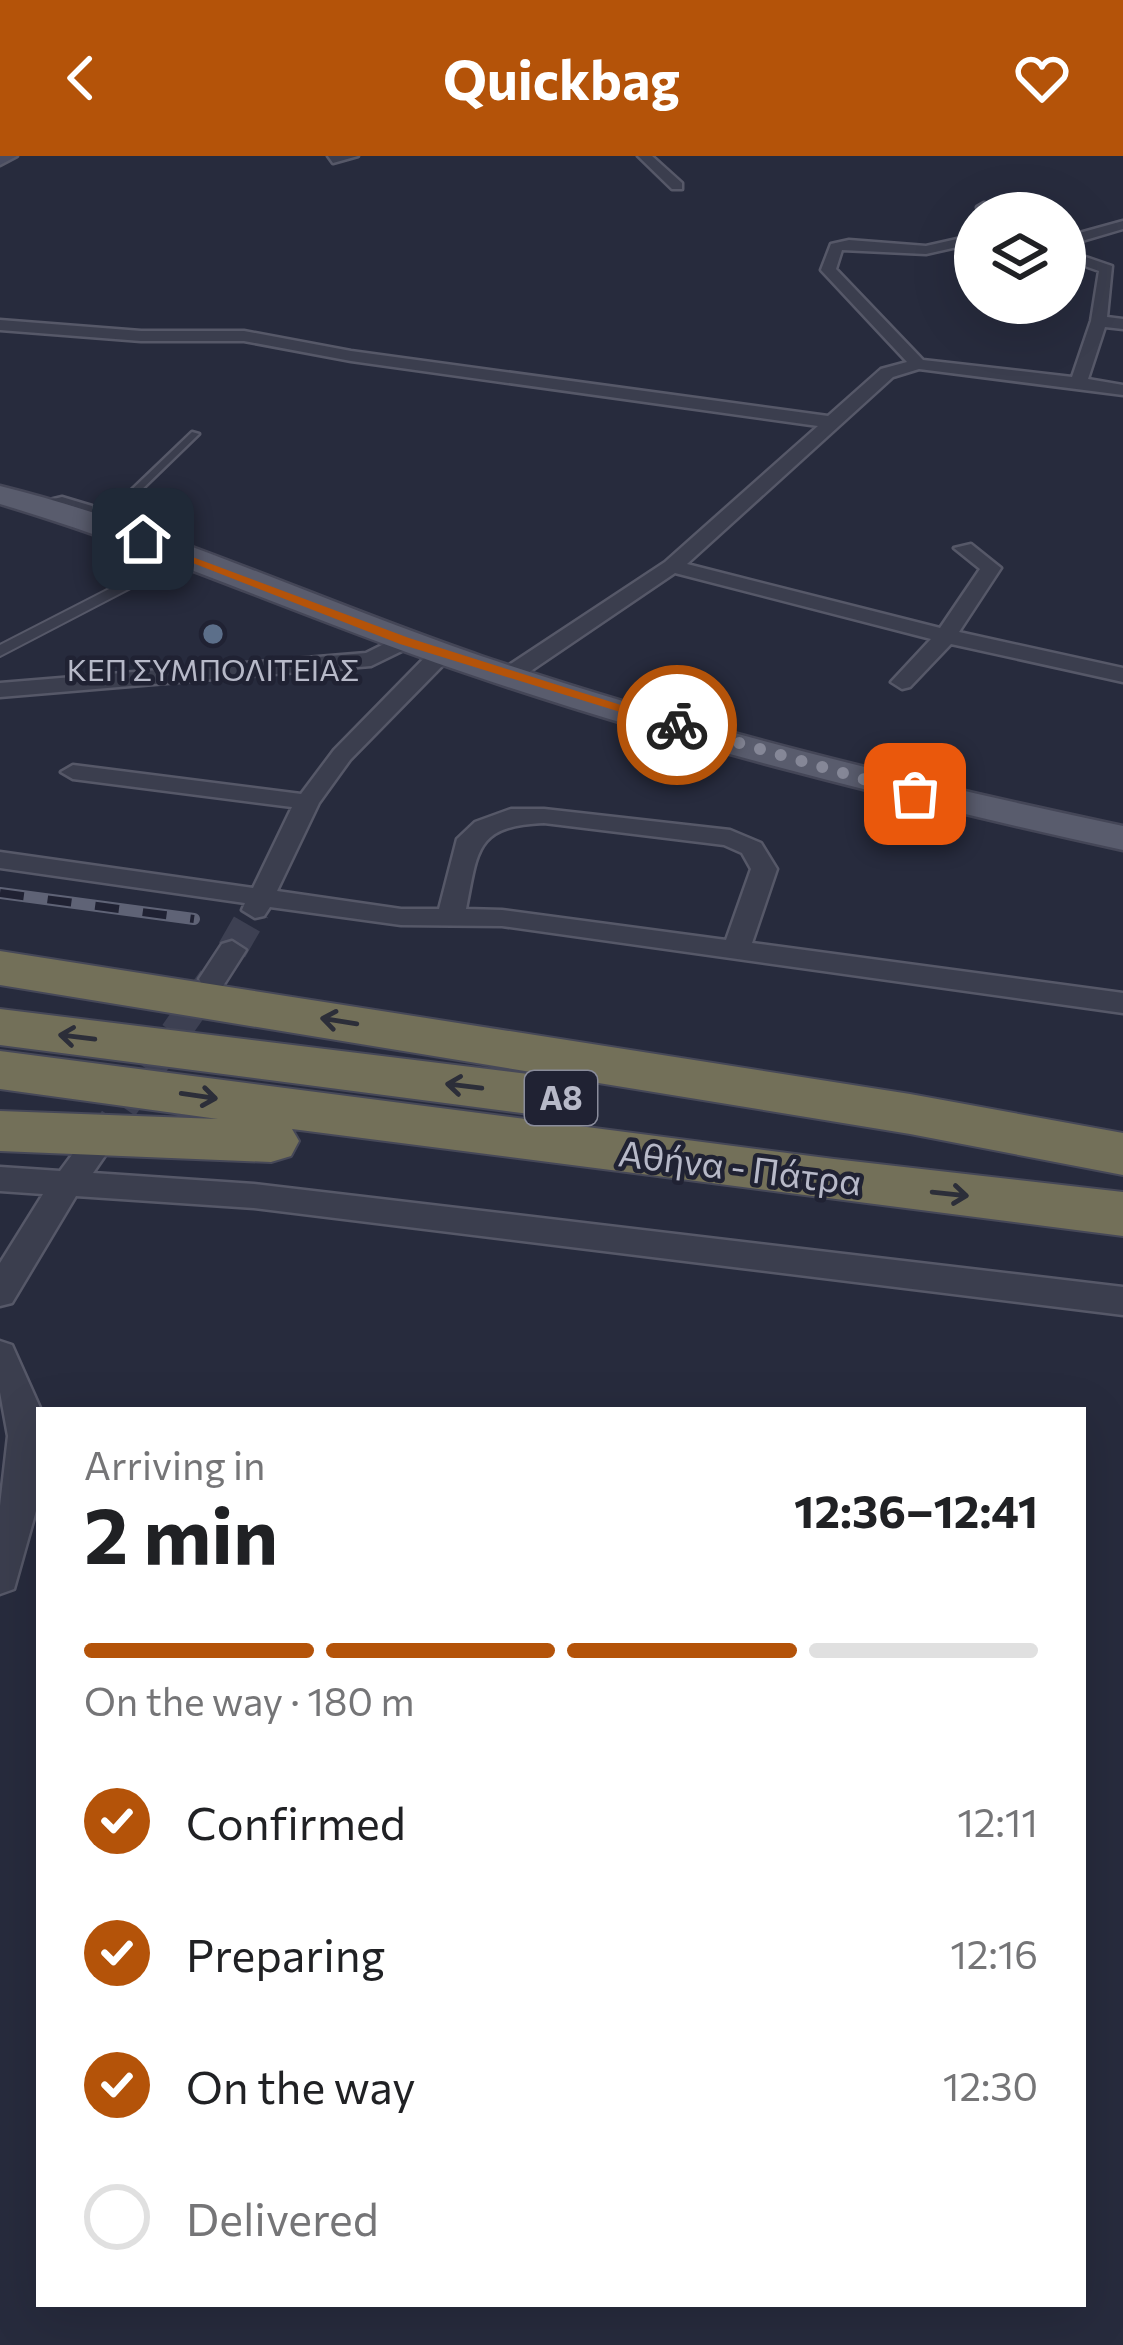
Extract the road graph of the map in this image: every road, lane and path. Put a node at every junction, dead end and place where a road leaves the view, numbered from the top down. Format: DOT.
graph roads {
  1 [pos="352,156"];
  2 [pos="644,156"];
  3 [pos="333,159"];
  4 [pos="677,186"];
  5 [pos="1123,225"];
  6 [pos="1086,236"];
  7 [pos="954,243"];
  8 [pos="1086,261"];
  9 [pos="1099,321"];
  10 [pos="1123,324"];
  11 [pos="0,325"];
  12 [pos="918,364"];
  13 [pos="1078,383"];
  14 [pos="1123,390"];
  15 [pos="831,422"];
  16 [pos="195,434"];
  17 [pos="0,495"];
  18 [pos="95,523"];
  19 [pos="964,548"];
  20 [pos="185,554"];
  21 [pos="672,566"];
  22 [pos="946,636"];
  23 [pos="404,641"];
  24 [pos="0,651"];
  25 [pos="442,653"];
  26 [pos="1123,675"];
  27 [pos="508,676"];
  28 [pos="902,682"];
  29 [pos="0,690"];
  30 [pos="73,772"];
  31 [pos="307,802"];
  32 [pos="1123,838"];
  33 [pos="0,860"];
  34 [pos="258,903"];
  35 [pos="451,916"];
  36 [pos="232,950"];
  37 [pos="736,950"];
  38 [pos="0,968"];
  39 [pos="213,979"];
  40 [pos="1123,1003"];
  41 [pos="0,1027"];
  42 [pos="0,1070"];
  43 [pos="0,1131"];
  44 [pos="97,1144"];
  45 [pos="1123,1158"];
  46 [pos="0,1179"];
  47 [pos="834,1181"];
  48 [pos="68,1183"];
  49 [pos="1123,1214"];
  50 [pos="0,1293"];
  51 [pos="1123,1301"];
  52 [pos="0,1355"];
  53 [pos="0,1576"];
  1 -- 3 [label="street"];
  2 -- 4 [label="street"];
  5 -- 6 [label="street"];
  7 -- 12 [label="street"];
  8 -- 9 [label="street"];
  9 -- 10 [label="street"];
  9 -- 13 [label="street"];
  11 -- 15 [label="street"];
  12 -- 13 [label="street"];
  12 -- 15 [label="street"];
  13 -- 14 [label="street"];
  15 -- 21 [label="street"];
  16 -- 18 [label="lane"];
  17 -- 18 [label="main road"];
  18 -- 20 [label="main road"];
  19 -- 22 [label="street"];
  20 -- 23 [label="main road"];
  20 -- 24 [label="street"];
  21 -- 22 [label="street"];
  21 -- 27 [label="street"];
  22 -- 26 [label="street"];
  22 -- 28 [label="street"];
  23 -- 25 [label="main road"];
  23 -- 29 [label="street"];
  25 -- 27 [label="main road"];
  25 -- 31 [label="street"];
  27 -- 32 [label="main road"];
  30 -- 31 [label="street"];
  31 -- 34 [label="street"];
  33 -- 34 [label="street"];
  34 -- 35 [label="street"];
  35 -- 37 [label="street"];
  35 -- 37 [label="street"];
  36 -- 39 [label="street"];
  37 -- 40 [label="street"];
  45 -- 38 [label="highway, one-way"];
  45 -- 41 [label="highway, Αθήνα - Πάτρα / Α8, one-way"];
  42 -- 47 [label="highway, Αθήνα - Πάτρα / Α8, one-way"];
  43 -- 47 [label="highway"];
  44 -- 48 [label="street"];
  46 -- 48 [label="street"];
  47 -- 49 [label="highway, Αθήνα - Πάτρα / Α8, one-way"];
  48 -- 50 [label="street"];
  48 -- 51 [label="street"];
  52 -- 53 [label="street"];
}
